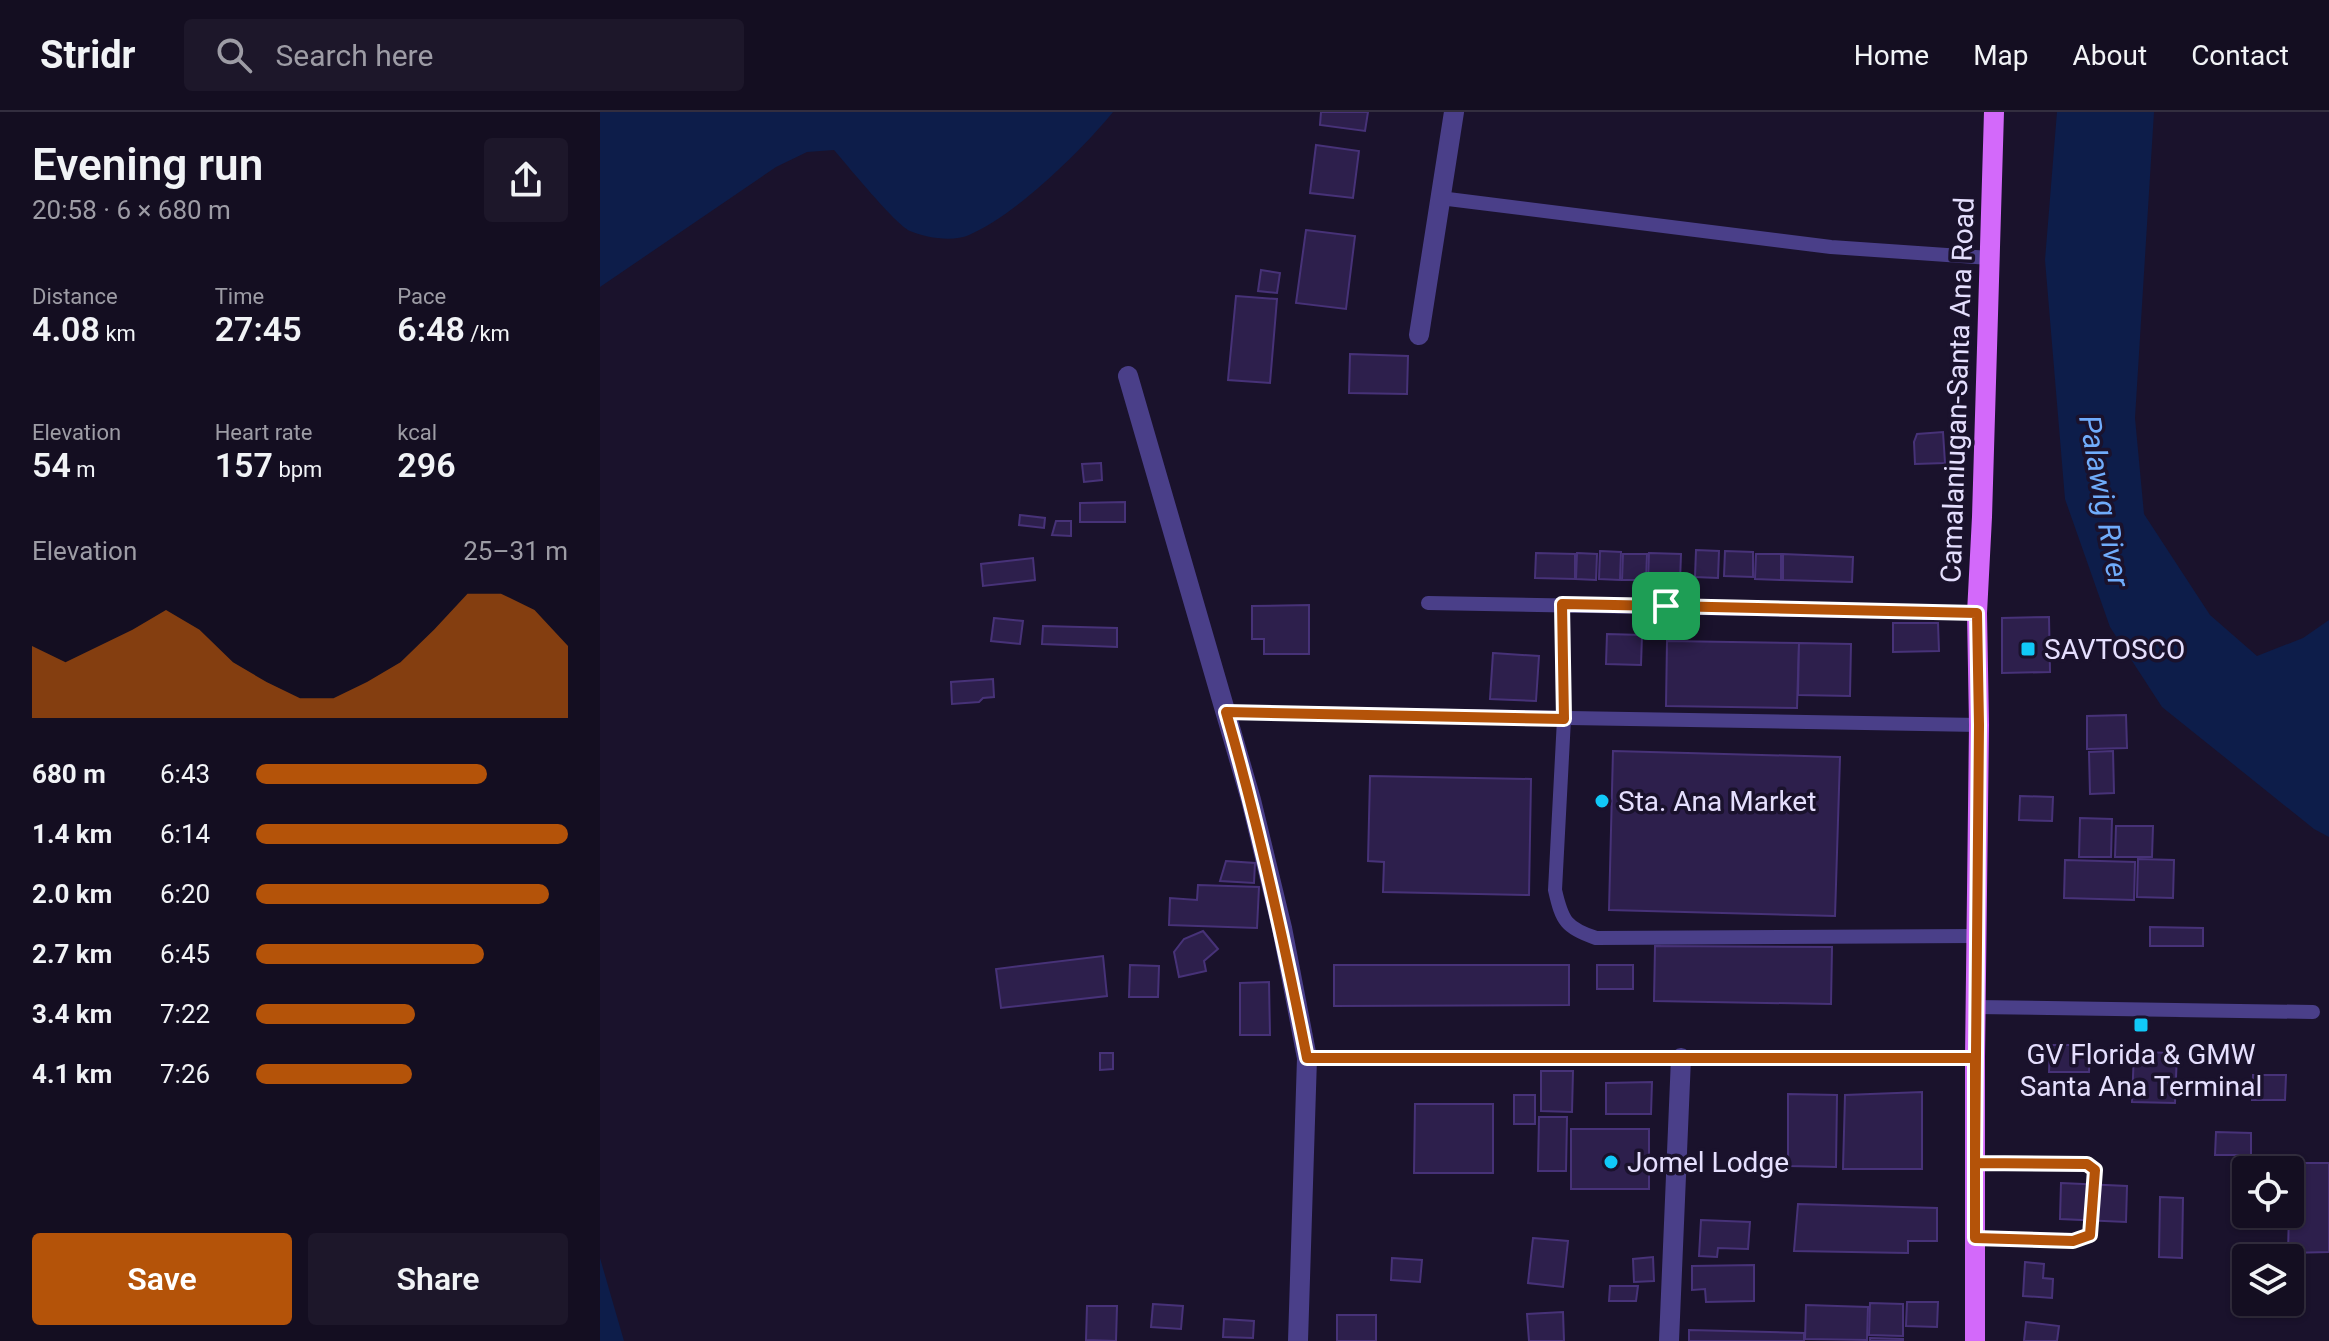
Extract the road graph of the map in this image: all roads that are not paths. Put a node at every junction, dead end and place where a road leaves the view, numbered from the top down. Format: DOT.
graph roads {
  1 [pos="1454,112"];
  2 [pos="1994,112"];
  3 [pos="1440,198"];
  4 [pos="1990,258"];
  5 [pos="1419,335"];
  6 [pos="1128,376"];
  7 [pos="1428,603"];
  8 [pos="1562,604"];
  9 [pos="1977,613"];
  10 [pos="1226,712"];
  11 [pos="1564,719"];
  12 [pos="1979,725"];
  13 [pos="1976,936"];
  14 [pos="1975,1007"];
  15 [pos="2313,1012"];
  16 [pos="1307,1058"];
  17 [pos="1681,1058"];
  18 [pos="1975,1058"];
  19 [pos="1975,1163"];
  20 [pos="1975,1238"];
  21 [pos="1298,1341"];
  22 [pos="1669,1341"];
  23 [pos="1975,1341"];
  1 -- 3 [label="street"];
  2 -- 4 [label="main road, Camalaniugan-Santa Ana Road"];
  3 -- 4 [label="lane"];
  3 -- 5 [label="street"];
  4 -- 9 [label="main road, Camalaniugan-Santa Ana Road"];
  6 -- 10 [label="street"];
  7 -- 8 [label="lane"];
  8 -- 9 [label="lane"];
  8 -- 11 [label="lane"];
  9 -- 12 [label="main road, Camalaniugan-Santa Ana Road"];
  10 -- 11 [label="lane"];
  10 -- 16 [label="street"];
  11 -- 12 [label="lane"];
  11 -- 13 [label="lane"];
  12 -- 13 [label="main road, Camalaniugan-Santa Ana Road"];
  13 -- 14 [label="main road, Camalaniugan-Santa Ana Road"];
  14 -- 15 [label="lane"];
  14 -- 18 [label="main road, Camalaniugan-Santa Ana Road"];
  16 -- 17 [label="lane"];
  16 -- 21 [label="street"];
  17 -- 18 [label="lane"];
  17 -- 22 [label="street"];
  18 -- 19 [label="main road, Camalaniugan-Santa Ana Road"];
  19 -- 20 [label="main road, Camalaniugan-Santa Ana Road"];
  19 -- 20 [label="lane"];
  20 -- 23 [label="main road, Camalaniugan-Santa Ana Road"];
}
